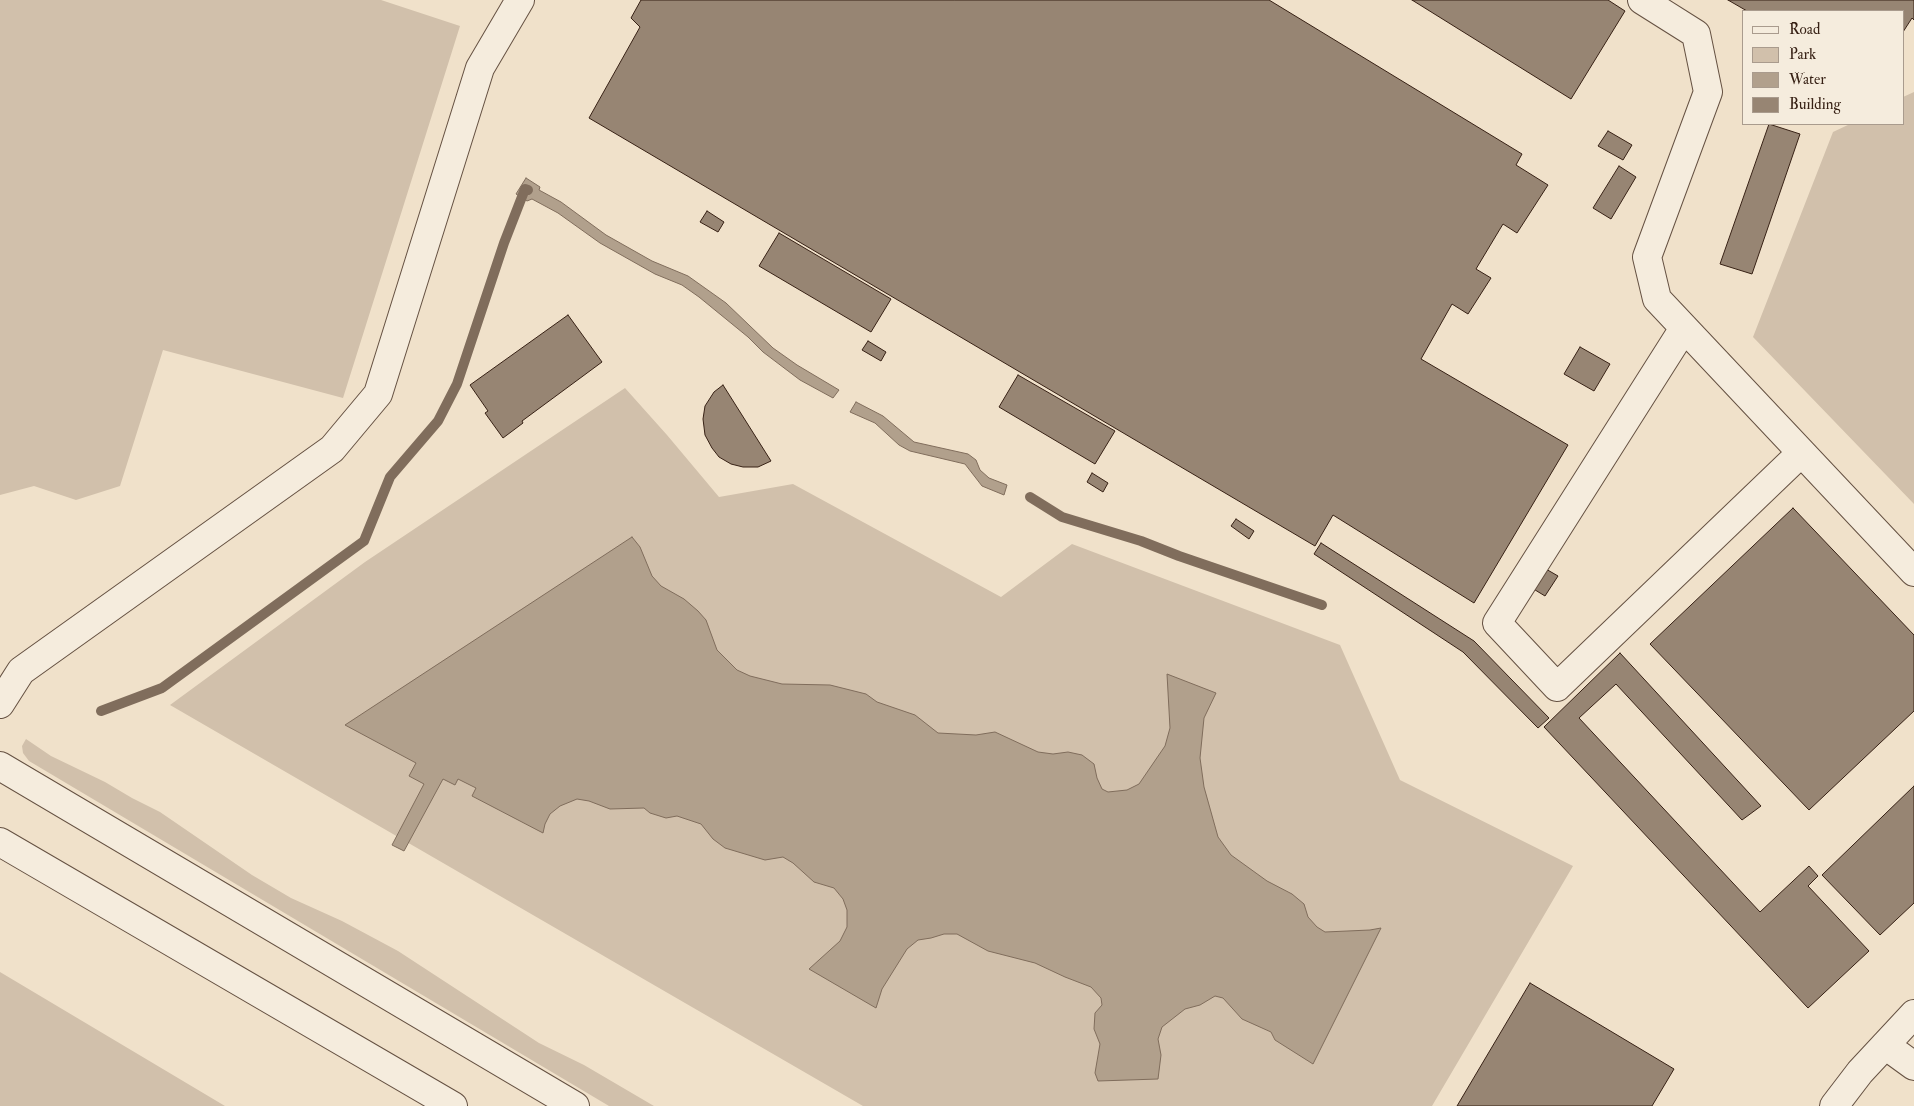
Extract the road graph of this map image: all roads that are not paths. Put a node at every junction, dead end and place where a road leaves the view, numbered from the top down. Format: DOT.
graph roads {
  1 [pos="520,0"];
  2 [pos="1642,0"];
  3 [pos="1684,328"];
  4 [pos="1801,453"];
  5 [pos="1914,572"];
  6 [pos="0,704"];
  7 [pos="0,766"];
  8 [pos="0,842"];
  9 [pos="1914,1014"];
  10 [pos="1885,1045"];
  11 [pos="1914,1066"];
  12 [pos="453,1106"];
  13 [pos="575,1106"];
  14 [pos="1834,1106"];
  1 -- 6 [label="street"];
  2 -- 3 [label="street"];
  3 -- 4 [label="street"];
  3 -- 4 [label="street"];
  4 -- 5 [label="street"];
  7 -- 13 [label="street"];
  8 -- 12 [label="street"];
  9 -- 10 [label="street"];
  10 -- 11 [label="street"];
  10 -- 14 [label="street"];
}
